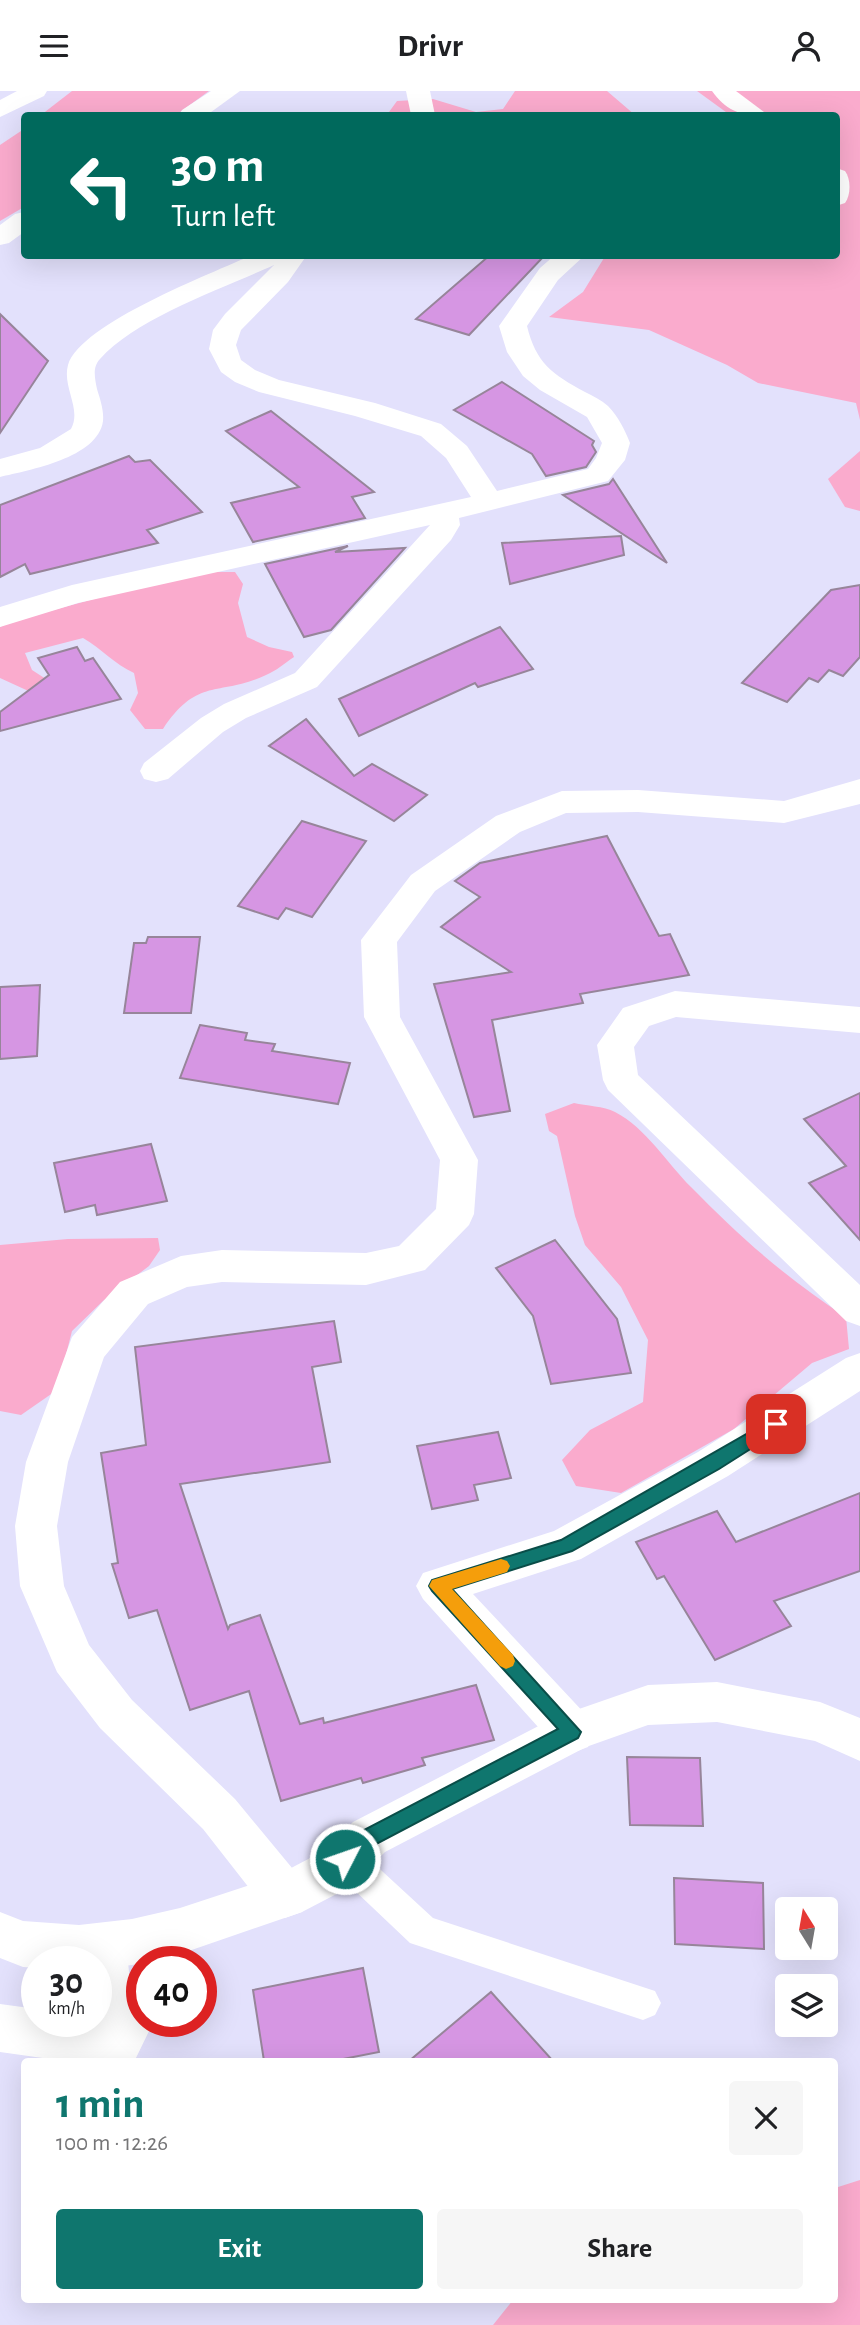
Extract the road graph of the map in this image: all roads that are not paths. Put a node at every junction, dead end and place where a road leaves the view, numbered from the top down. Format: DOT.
graph roads {
  1 [pos="34,91"];
  2 [pos="228,91"];
  3 [pos="418,91"];
  4 [pos="724,91"];
  5 [pos="0,110"];
  6 [pos="196,112"];
  7 [pos="422,112"];
  8 [pos="751,112"];
  9 [pos="21,222"];
  10 [pos="0,237"];
  11 [pos="266,259"];
  12 [pos="291,259"];
  13 [pos="567,259"];
  14 [pos="0,468"];
  15 [pos="487,500"];
  16 [pos="444,512"];
  17 [pos="0,617"];
  18 [pos="156,771"];
  19 [pos="860,790"];
  20 [pos="860,1020"];
  21 [pos="860,1310"];
  22 [pos="860,1370"];
  23 [pos="572,1732"];
  24 [pos="860,1740"];
  25 [pos="345,1859"];
  26 [pos="285,1896"];
  27 [pos="0,1935"];
  28 [pos="104,1945"];
  29 [pos="643,2003"];
  30 [pos="0,2028"];
  1 -- 5 [label="street"];
  2 -- 6 [label="street"];
  3 -- 7 [label="street"];
  4 -- 8 [label="street"];
  9 -- 10 [label="street"];
  11 -- 14 [label="street"];
  12 -- 15 [label="street"];
  13 -- 15 [label="street"];
  15 -- 16 [label="street"];
  16 -- 17 [label="street"];
  16 -- 18 [label="street"];
  19 -- 26 [label="street"];
  20 -- 21 [label="street"];
  22 -- 23 [label="street"];
  23 -- 24 [label="street"];
  23 -- 25 [label="street"];
  25 -- 26 [label="street"];
  25 -- 29 [label="lane"];
  26 -- 28 [label="street"];
  27 -- 28 [label="street"];
  28 -- 30 [label="street"];
}
